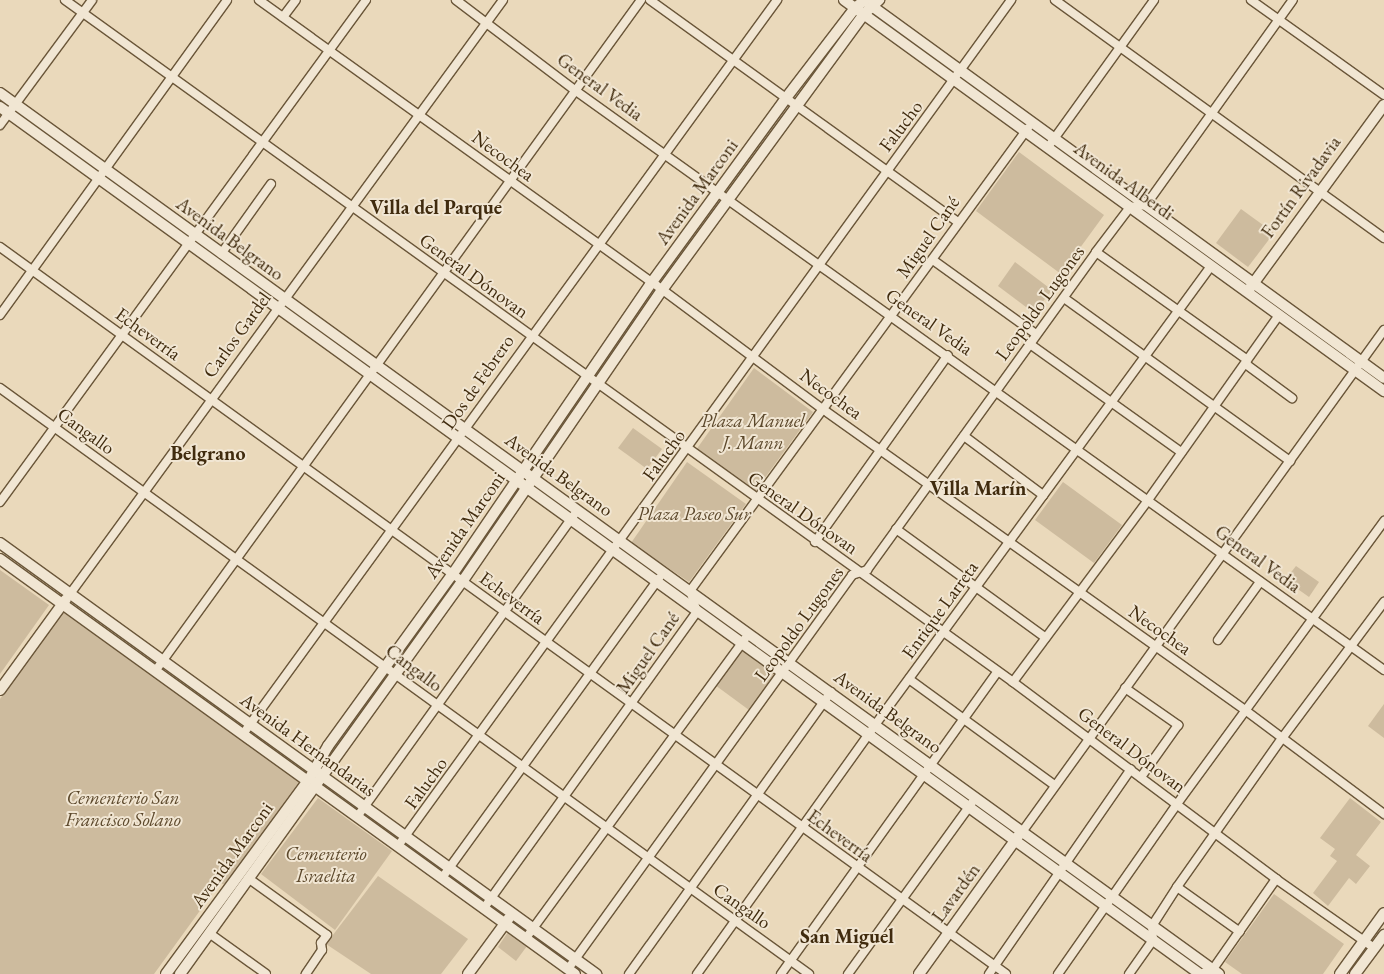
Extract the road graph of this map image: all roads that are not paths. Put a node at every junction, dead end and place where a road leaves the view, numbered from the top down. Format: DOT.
graph roads {
  1 [pos="65,0"];
  2 [pos="92,0"];
  3 [pos="227,0"];
  4 [pos="259,0"];
  5 [pos="296,0"];
  6 [pos="366,0"];
  7 [pos="456,0"];
  8 [pos="503,0"];
  9 [pos="640,0"];
  10 [pos="650,0"];
  11 [pos="776,0"];
  12 [pos="844,0"];
  13 [pos="865,0"];
  14 [pos="1011,0"];
  15 [pos="1055,0"];
  16 [pos="1154,0"];
  17 [pos="1251,0"];
  18 [pos="1293,0"];
  19 [pos="877,4"];
  20 [pos="855,8"];
  21 [pos="83,13"];
  22 [pos="864,14"];
  23 [pos="284,17"];
  24 [pos="1279,20"];
  25 [pos="486,23"];
  26 [pos="1119,47"];
  27 [pos="330,50"];
  28 [pos="734,59"];
  29 [pos="961,71"];
  30 [pos="170,78"];
  31 [pos="955,81"];
  32 [pos="576,90"];
  33 [pos="0,93"];
  34 [pos="1384,95"];
  35 [pos="786,98"];
  36 [pos="15,104"];
  37 [pos="1384,104"];
  38 [pos="797,106"];
  39 [pos="4,111"];
  40 [pos="1212,111"];
  41 [pos="420,115"];
  42 [pos="1032,122"];
  43 [pos="0,126"];
  44 [pos="1024,132"];
  45 [pos="1054,139"];
  46 [pos="261,142"];
  47 [pos="1047,148"];
  48 [pos="665,154"];
  49 [pos="104,170"];
  50 [pos="887,171"];
  51 [pos="97,179"];
  52 [pos="509,181"];
  53 [pos="271,184"];
  54 [pos="1319,190"];
  55 [pos="718,193"];
  56 [pos="728,200"];
  57 [pos="1146,205"];
  58 [pos="1130,207"];
  59 [pos="352,208"];
  60 [pos="958,222"];
  61 [pos="193,234"];
  62 [pos="1384,238"];
  63 [pos="185,243"];
  64 [pos="599,244"];
  65 [pos="0,247"];
  66 [pos="1096,252"];
  67 [pos="222,254"];
  68 [pos="933,260"];
  69 [pos="819,264"];
  70 [pos="1210,266"];
  71 [pos="33,271"];
  72 [pos="442,273"];
  73 [pos="652,282"];
  74 [pos="1250,286"];
  75 [pos="662,290"];
  76 [pos="1064,298"];
  77 [pos="284,299"];
  78 [pos="277,308"];
  79 [pos="1177,310"];
  80 [pos="0,315"];
  81 [pos="1279,315"];
  82 [pos="892,316"];
  83 [pos="1384,330"];
  84 [pos="1036,334"];
  85 [pos="121,335"];
  86 [pos="530,336"];
  87 [pos="1030,344"];
  88 [pos="948,355"];
  89 [pos="754,357"];
  90 [pos="1144,357"];
  91 [pos="1246,359"];
  92 [pos="1362,362"];
  93 [pos="375,365"];
  94 [pos="1356,371"];
  95 [pos="368,374"];
  96 [pos="586,376"];
  97 [pos="1384,378"];
  98 [pos="595,384"];
  99 [pos="0,388"];
  100 [pos="996,391"];
  101 [pos="1384,391"];
  102 [pos="1292,398"];
  103 [pos="211,400"];
  104 [pos="1111,402"];
  105 [pos="1213,406"];
  106 [pos="824,410"];
  107 [pos="54,428"];
  108 [pos="466,430"];
  109 [pos="964,436"];
  110 [pos="459,438"];
  111 [pos="1076,448"];
  112 [pos="879,449"];
  113 [pos="687,450"];
  114 [pos="1181,452"];
  115 [pos="1290,461"];
  116 [pos="302,466"];
  117 [pos="523,471"];
  118 [pos="533,478"];
  119 [pos="516,480"];
  120 [pos="930,484"];
  121 [pos="526,488"];
  122 [pos="143,492"];
  123 [pos="1043,495"];
  124 [pos="756,499"];
  125 [pos="1148,500"];
  126 [pos="0,502"];
  127 [pos="578,510"];
  128 [pos="571,520"];
  129 [pos="1384,521"];
  130 [pos="896,529"];
  131 [pos="391,530"];
  132 [pos="621,542"];
  133 [pos="815,542"];
  134 [pos="1010,542"];
  135 [pos="0,543"];
  136 [pos="614,551"];
  137 [pos="1223,553"];
  138 [pos="0,559"];
  139 [pos="235,560"];
  140 [pos="857,571"];
  141 [pos="663,572"];
  142 [pos="452,574"];
  143 [pos="462,582"];
  144 [pos="656,582"];
  145 [pos="1260,582"];
  146 [pos="977,587"];
  147 [pos="690,591"];
  148 [pos="1080,593"];
  149 [pos="70,594"];
  150 [pos="1384,602"];
  151 [pos="62,604"];
  152 [pos="697,612"];
  153 [pos="505,613"];
  154 [pos="1312,619"];
  155 [pos="324,623"];
  156 [pos="943,632"];
  157 [pos="749,633"];
  158 [pos="1046,638"];
  159 [pos="1218,640"];
  160 [pos="742,643"];
  161 [pos="547,644"];
  162 [pos="1155,646"];
  163 [pos="1351,646"];
  164 [pos="789,663"];
  165 [pos="158,665"];
  166 [pos="386,668"];
  167 [pos="1384,670"];
  168 [pos="997,672"];
  169 [pos="589,673"];
  170 [pos="782,674"];
  171 [pos="396,675"];
  172 [pos="909,679"];
  173 [pos="1013,682"];
  174 [pos="1125,688"];
  175 [pos="0,690"];
  176 [pos="831,692"];
  177 [pos="632,703"];
  178 [pos="824,703"];
  179 [pos="437,706"];
  180 [pos="1245,710"];
  181 [pos="962,719"];
  182 [pos="250,724"];
  183 [pos="874,724"];
  184 [pos="243,734"];
  185 [pos="868,734"];
  186 [pos="675,735"];
  187 [pos="480,737"];
  188 [pos="1088,737"];
  189 [pos="1283,737"];
  190 [pos="717,765"];
  191 [pos="930,765"];
  192 [pos="522,767"];
  193 [pos="313,769"];
  194 [pos="1131,769"];
  195 [pos="923,774"];
  196 [pos="322,776"];
  197 [pos="1142,777"];
  198 [pos="312,783"];
  199 [pos="1053,784"];
  200 [pos="759,797"];
  201 [pos="976,798"];
  202 [pos="566,799"];
  203 [pos="1177,804"];
  204 [pos="365,807"];
  205 [pos="969,807"];
  206 [pos="1384,814"];
  207 [pos="358,817"];
  208 [pos="607,827"];
  209 [pos="802,829"];
  210 [pos="1022,832"];
  211 [pos="1216,832"];
  212 [pos="407,837"];
  213 [pos="1015,841"];
  214 [pos="398,846"];
  215 [pos="649,857"];
  216 [pos="1067,865"];
  217 [pos="449,868"];
  218 [pos="857,868"];
  219 [pos="1061,874"];
  220 [pos="248,878"];
  221 [pos="442,878"];
  222 [pos="1276,879"];
  223 [pos="1177,887"];
  224 [pos="691,890"];
  225 [pos="1112,896"];
  226 [pos="491,898"];
  227 [pos="902,899"];
  228 [pos="1106,906"];
  229 [pos="484,908"];
  230 [pos="512,913"];
  231 [pos="1384,913"];
  232 [pos="735,921"];
  233 [pos="505,923"];
  234 [pos="1152,926"];
  235 [pos="533,928"];
  236 [pos="949,932"];
  237 [pos="1240,932"];
  238 [pos="209,933"];
  239 [pos="1384,934"];
  240 [pos="526,938"];
  241 [pos="1153,940"];
  242 [pos="1364,940"];
  243 [pos="1374,948"];
  244 [pos="576,960"];
  245 [pos="791,960"];
  246 [pos="995,966"];
  247 [pos="1216,971"];
  248 [pos="571,972"];
  249 [pos="166,974"];
  250 [pos="180,974"];
  251 [pos="266,974"];
  252 [pos="306,974"];
  253 [pos="468,974"];
  254 [pos="596,974"];
  255 [pos="629,974"];
  256 [pos="697,974"];
  257 [pos="781,974"];
  258 [pos="809,974"];
  259 [pos="848,974"];
  260 [pos="919,974"];
  261 [pos="989,974"];
  262 [pos="1006,974"];
  263 [pos="1058,974"];
  264 [pos="1129,974"];
  265 [pos="1200,974"];
  266 [pos="1340,974"];
  267 [pos="1355,974"];
  1 -- 21 [label="street, General Dónovan"];
  2 -- 21 [label="street"];
  3 -- 30 [label="street"];
  4 -- 23 [label="street, Necochea"];
  5 -- 23 [label="street"];
  6 -- 27 [label="street"];
  7 -- 25 [label="street, General Vedia"];
  8 -- 25 [label="street, Carlos Gardel"];
  9 -- 32 [label="street"];
  10 -- 28 [label="street"];
  11 -- 28 [label="street, Dos de Febrero"];
  12 -- 20 [label="main road, Avenida Alberdi"];
  13 -- 19 [label="main road, Avenida Alberdi"];
  13 -- 20 [label="main road, Avenida Marconi"];
  14 -- 29 [label="street, Falucho"];
  15 -- 26 [label="street"];
  16 -- 26 [label="street"];
  17 -- 24 [label="street"];
  18 -- 24 [label="street"];
  19 -- 22 [label="main road"];
  19 -- 29 [label="main road, Avenida Alberdi"];
  20 -- 22 [label="main road, Avenida Alberdi"];
  20 -- 35 [label="main road, Avenida Marconi"];
  21 -- 30 [label="street, General Dónovan"];
  21 -- 36 [label="street"];
  22 -- 31 [label="main road, Avenida Alberdi"];
  22 -- 38 [label="main road, Avenida Marconi"];
  23 -- 27 [label="street, Necochea"];
  24 -- 34 [label="street"];
  24 -- 40 [label="street"];
  25 -- 32 [label="street, General Vedia"];
  25 -- 41 [label="street, Carlos Gardel"];
  26 -- 40 [label="street"];
  26 -- 45 [label="street"];
  27 -- 41 [label="street, Necochea"];
  27 -- 46 [label="street"];
  28 -- 35 [label="street"];
  28 -- 48 [label="street, Dos de Febrero"];
  29 -- 31 [label="street, Falucho"];
  29 -- 42 [label="main road, Avenida Alberdi"];
  30 -- 46 [label="street, General Dónovan"];
  30 -- 49 [label="street"];
  31 -- 44 [label="main road, Avenida Alberdi"];
  31 -- 50 [label="street, Falucho"];
  32 -- 48 [label="street, General Vedia"];
  32 -- 52 [label="street"];
  33 -- 36 [label="main road, Avenida Belgrano"];
  35 -- 38 [label="street"];
  35 -- 55 [label="main road, Avenida Marconi"];
  36 -- 39 [label="street"];
  36 -- 49 [label="main road, Avenida Belgrano"];
  37 -- 54 [label="main road, Fortín Rivadavia"];
  38 -- 50 [label="street"];
  38 -- 56 [label="main road, Avenida Marconi"];
  39 -- 43 [label="street"];
  39 -- 51 [label="main road, Avenida Belgrano"];
  40 -- 54 [label="street"];
  40 -- 57 [label="street"];
  41 -- 52 [label="street, Necochea"];
  41 -- 59 [label="street, Carlos Gardel"];
  42 -- 44 [label="street, Miguel Cané"];
  42 -- 45 [label="main road, Avenida Alberdi"];
  44 -- 47 [label="main road, Avenida Alberdi"];
  44 -- 60 [label="street, Miguel Cané"];
  45 -- 47 [label="street"];
  45 -- 57 [label="main road, Avenida Alberdi"];
  46 -- 59 [label="street, General Dónovan"];
  46 -- 61 [label="street"];
  47 -- 58 [label="main road, Avenida Alberdi"];
  48 -- 55 [label="street, General Vedia"];
  48 -- 64 [label="street, Dos de Febrero"];
  49 -- 51 [label="street"];
  49 -- 61 [label="main road, Avenida Belgrano"];
  50 -- 60 [label="street"];
  50 -- 69 [label="street, Falucho"];
  51 -- 63 [label="main road, Avenida Belgrano"];
  51 -- 71 [label="street"];
  52 -- 64 [label="street, Necochea"];
  52 -- 72 [label="street"];
  53 -- 67 [label="street"];
  54 -- 62 [label="street"];
  54 -- 74 [label="main road, Fortín Rivadavia"];
  55 -- 56 [label="street, General Vedia"];
  55 -- 73 [label="main road, Avenida Marconi"];
  56 -- 69 [label="street, General Vedia"];
  56 -- 75 [label="main road, Avenida Marconi"];
  57 -- 58 [label="street"];
  57 -- 74 [label="main road, Avenida Alberdi"];
  58 -- 66 [label="street, Leopoldo Lugones"];
  58 -- 70 [label="main road, Avenida Alberdi"];
  59 -- 72 [label="street, General Dónovan"];
  59 -- 77 [label="street, Carlos Gardel"];
  60 -- 68 [label="street, Miguel Cané"];
  61 -- 63 [label="street"];
  61 -- 67 [label="main road, Avenida Belgrano"];
  63 -- 78 [label="main road, Avenida Belgrano"];
  63 -- 85 [label="street"];
  64 -- 73 [label="street, Necochea"];
  64 -- 86 [label="street, Dos de Febrero"];
  65 -- 71 [label="street, Echeverría"];
  66 -- 76 [label="street, Leopoldo Lugones"];
  66 -- 79 [label="street"];
  67 -- 77 [label="main road, Avenida Belgrano"];
  68 -- 82 [label="street, Miguel Cané"];
  68 -- 84 [label="street"];
  69 -- 82 [label="street, General Vedia"];
  69 -- 89 [label="street, Falucho"];
  70 -- 74 [label="main road, Avenida Alberdi"];
  70 -- 79 [label="street, Enrique Larreta"];
  71 -- 80 [label="street"];
  71 -- 85 [label="street, Echeverría"];
  72 -- 86 [label="street, General Dónovan"];
  72 -- 93 [label="street"];
  73 -- 75 [label="street, Necochea"];
  73 -- 96 [label="main road, Avenida Marconi"];
  74 -- 81 [label="main road, Avenida Alberdi"];
  74 -- 92 [label="main road, Avenida Alberdi"];
  75 -- 89 [label="street, Necochea"];
  75 -- 98 [label="main road, Avenida Marconi"];
  76 -- 84 [label="street, Leopoldo Lugones"];
  76 -- 90 [label="street"];
  77 -- 78 [label="street, Carlos Gardel"];
  77 -- 93 [label="main road, Avenida Belgrano"];
  78 -- 95 [label="main road, Avenida Belgrano"];
  78 -- 103 [label="street, Carlos Gardel"];
  79 -- 90 [label="street, Enrique Larreta"];
  79 -- 91 [label="street"];
  81 -- 91 [label="street"];
  81 -- 94 [label="main road, Avenida Alberdi"];
  82 -- 88 [label="street, General Vedia"];
  82 -- 106 [label="street, Miguel Cané"];
  83 -- 92 [label="street"];
  84 -- 87 [label="street, Leopoldo Lugones"];
  85 -- 103 [label="street, Echeverría"];
  85 -- 107 [label="street"];
  86 -- 96 [label="street, General Dónovan"];
  86 -- 108 [label="street, Dos de Febrero"];
  87 -- 100 [label="street, Leopoldo Lugones"];
  87 -- 104 [label="street"];
  88 -- 100 [label="street, General Vedia"];
  88 -- 112 [label="street"];
  89 -- 106 [label="street, Necochea"];
  89 -- 113 [label="street, Falucho"];
  90 -- 104 [label="street, Enrique Larreta"];
  90 -- 105 [label="street"];
  91 -- 102 [label="street"];
  91 -- 105 [label="street"];
  92 -- 94 [label="street"];
  92 -- 97 [label="main road, Avenida Alberdi"];
  93 -- 95 [label="street"];
  93 -- 108 [label="main road, Avenida Belgrano"];
  94 -- 101 [label="main road, Avenida Alberdi"];
  94 -- 115 [label="street"];
  95 -- 110 [label="main road, Avenida Belgrano"];
  95 -- 116 [label="street"];
  96 -- 98 [label="street, General Dónovan"];
  96 -- 117 [label="main road, Avenida Marconi"];
  98 -- 113 [label="street, General Dónovan"];
  98 -- 118 [label="main road, Avenida Marconi"];
  99 -- 107 [label="street, Cangallo"];
  100 -- 109 [label="street, Leopoldo Lugones"];
  100 -- 111 [label="street, General Vedia"];
  103 -- 116 [label="street, Echeverría"];
  103 -- 122 [label="street, Carlos Gardel"];
  104 -- 111 [label="street, Enrique Larreta"];
  104 -- 114 [label="street"];
  105 -- 114 [label="street"];
  105 -- 115 [label="street"];
  106 -- 112 [label="street, Necochea"];
  106 -- 124 [label="street, Miguel Cané"];
  107 -- 122 [label="street, Cangallo"];
  107 -- 126 [label="street"];
  108 -- 110 [label="street, Dos de Febrero"];
  108 -- 117 [label="main road, Avenida Belgrano"];
  109 -- 120 [label="street, Leopoldo Lugones"];
  109 -- 123 [label="street"];
  110 -- 119 [label="main road, Avenida Belgrano"];
  110 -- 131 [label="street, Dos de Febrero"];
  111 -- 123 [label="street, Enrique Larreta"];
  111 -- 125 [label="street, General Vedia"];
  112 -- 120 [label="street, Necochea"];
  112 -- 133 [label="street"];
  113 -- 124 [label="street, General Dónovan"];
  113 -- 132 [label="street, Falucho"];
  114 -- 125 [label="street"];
  115 -- 137 [label="street"];
  116 -- 131 [label="street, Echeverría"];
  116 -- 139 [label="street"];
  117 -- 118 [label="main road, Avenida Belgrano"];
  117 -- 119 [label="main road, Avenida Marconi"];
  118 -- 121 [label="main road, Avenida Marconi"];
  118 -- 127 [label="main road, Avenida Belgrano"];
  119 -- 121 [label="main road, Avenida Belgrano"];
  119 -- 142 [label="main road, Avenida Marconi"];
  120 -- 130 [label="street, Leopoldo Lugones"];
  120 -- 134 [label="street, Necochea"];
  121 -- 128 [label="main road, Avenida Belgrano"];
  121 -- 143 [label="main road, Avenida Marconi"];
  122 -- 139 [label="street, Cangallo"];
  122 -- 149 [label="street, Carlos Gardel"];
  123 -- 134 [label="street, Enrique Larreta"];
  124 -- 133 [label="street, General Dónovan"];
  124 -- 147 [label="street, Miguel Cané"];
  125 -- 137 [label="street, General Vedia"];
  125 -- 148 [label="street"];
  127 -- 128 [label="street"];
  127 -- 132 [label="main road, Avenida Belgrano"];
  128 -- 136 [label="main road, Avenida Belgrano"];
  128 -- 153 [label="street"];
  129 -- 154 [label="street"];
  130 -- 140 [label="street, Leopoldo Lugones"];
  130 -- 146 [label="street"];
  131 -- 142 [label="street, Echeverría"];
  131 -- 155 [label="street, Dos de Febrero"];
  132 -- 136 [label="street, Falucho"];
  132 -- 141 [label="main road, Avenida Belgrano"];
  133 -- 140 [label="street, General Dónovan"];
  134 -- 146 [label="street, Enrique Larreta"];
  134 -- 148 [label="street, Necochea"];
  135 -- 149 [label="main road, Avenida Hernandarias"];
  136 -- 144 [label="main road, Avenida Belgrano"];
  136 -- 161 [label="street, Falucho"];
  137 -- 145 [label="street, General Vedia"];
  137 -- 162 [label="street"];
  138 -- 151 [label="main road, Avenida Hernandarias"];
  139 -- 155 [label="street, Cangallo"];
  139 -- 165 [label="street"];
  140 -- 156 [label="street, General Dónovan"];
  140 -- 164 [label="street, Leopoldo Lugones"];
  141 -- 144 [label="street"];
  141 -- 147 [label="main road, Avenida Belgrano"];
  142 -- 143 [label="street, Echeverría"];
  142 -- 166 [label="main road, Avenida Marconi"];
  143 -- 153 [label="street, Echeverría"];
  143 -- 171 [label="main road, Avenida Marconi"];
  144 -- 152 [label="main road, Avenida Belgrano"];
  144 -- 169 [label="street"];
  145 -- 154 [label="street, General Vedia"];
  145 -- 159 [label="street"];
  146 -- 156 [label="street, Enrique Larreta"];
  146 -- 158 [label="street"];
  147 -- 152 [label="street, Miguel Cané"];
  147 -- 157 [label="main road, Avenida Belgrano"];
  148 -- 158 [label="street"];
  148 -- 162 [label="street, Necochea"];
  149 -- 151 [label="main road, Carlos Gardel"];
  149 -- 165 [label="main road, Avenida Hernandarias"];
  150 -- 163 [label="street"];
  151 -- 165 [label="main road, Avenida Hernandarias"];
  151 -- 175 [label="main road, Carlos Gardel"];
  152 -- 160 [label="main road, Avenida Belgrano"];
  152 -- 177 [label="street, Miguel Cané"];
  153 -- 161 [label="street, Echeverría"];
  153 -- 179 [label="street"];
  154 -- 163 [label="street, General Vedia"];
  154 -- 180 [label="street"];
  155 -- 166 [label="street, Cangallo"];
  155 -- 182 [label="street, Dos de Febrero"];
  156 -- 168 [label="street, General Dónovan"];
  156 -- 172 [label="street, Enrique Larreta"];
  157 -- 160 [label="street"];
  157 -- 164 [label="main road, Avenida Belgrano"];
  158 -- 173 [label="street"];
  160 -- 170 [label="main road, Avenida Belgrano"];
  160 -- 186 [label="street"];
  161 -- 169 [label="street, Echeverría"];
  161 -- 187 [label="street, Falucho"];
  162 -- 174 [label="street"];
  162 -- 180 [label="street, Necochea"];
  163 -- 167 [label="street, General Vedia"];
  163 -- 189 [label="street"];
  164 -- 170 [label="street, Leopoldo Lugones"];
  164 -- 176 [label="main road, Avenida Belgrano"];
  165 -- 182 [label="main road, Avenida Hernandarias"];
  165 -- 184 [label="main road, Avenida Hernandarias"];
  166 -- 171 [label="street, Cangallo"];
  166 -- 193 [label="main road, Avenida Marconi"];
  168 -- 173 [label="street, General Dónovan"];
  168 -- 181 [label="street"];
  169 -- 177 [label="street, Echeverría"];
  169 -- 192 [label="street"];
  170 -- 178 [label="main road, Avenida Belgrano"];
  170 -- 190 [label="street, Leopoldo Lugones"];
  171 -- 179 [label="street, Cangallo"];
  171 -- 196 [label="main road, Avenida Marconi"];
  172 -- 181 [label="street"];
  172 -- 183 [label="street, Enrique Larreta"];
  173 -- 188 [label="street, General Dónovan"];
  174 -- 188 [label="street"];
  174 -- 197 [label="street"];
  176 -- 178 [label="street"];
  176 -- 183 [label="main road, Avenida Belgrano"];
  177 -- 186 [label="street, Echeverría"];
  177 -- 202 [label="street, Miguel Cané"];
  178 -- 185 [label="main road, Avenida Belgrano"];
  178 -- 200 [label="street"];
  179 -- 187 [label="street, Cangallo"];
  179 -- 204 [label="street"];
  180 -- 189 [label="street, Necochea"];
  180 -- 203 [label="street"];
  181 -- 191 [label="street"];
  181 -- 199 [label="street"];
  182 -- 184 [label="street, Dos de Febrero"];
  182 -- 193 [label="main road, Avenida Hernandarias"];
  183 -- 185 [label="street, Enrique Larreta"];
  183 -- 191 [label="main road, Avenida Belgrano"];
  184 -- 198 [label="main road, Avenida Hernandarias"];
  185 -- 195 [label="main road, Avenida Belgrano"];
  185 -- 209 [label="street, Enrique Larreta"];
  186 -- 190 [label="street, Echeverría"];
  186 -- 208 [label="street"];
  187 -- 192 [label="street, Cangallo"];
  187 -- 212 [label="street, Falucho"];
  188 -- 194 [label="street, General Dónovan"];
  188 -- 199 [label="street"];
  189 -- 206 [label="street, Necochea"];
  189 -- 211 [label="street"];
  190 -- 200 [label="street, Echeverría"];
  190 -- 215 [label="street, Leopoldo Lugones"];
  191 -- 195 [label="street"];
  191 -- 201 [label="main road, Avenida Belgrano"];
  192 -- 202 [label="street, Cangallo"];
  192 -- 217 [label="street"];
  193 -- 196 [label="main road, Avenida Hernandarias"];
  193 -- 198 [label="main road, Avenida Marconi"];
  194 -- 197 [label="street, General Dónovan"];
  194 -- 216 [label="street"];
  195 -- 205 [label="main road, Avenida Belgrano"];
  195 -- 218 [label="street"];
  196 -- 198 [label="main road, Avenida Marconi"];
  196 -- 204 [label="main road, Avenida Hernandarias"];
  197 -- 203 [label="street, General Dónovan"];
  198 -- 207 [label="main road, Avenida Hernandarias"];
  198 -- 220 [label="main road, Avenida Marconi"];
  198 -- 249 [label="main road, Avenida Marconi"];
  199 -- 210 [label="street"];
  200 -- 209 [label="street, Echeverría"];
  200 -- 224 [label="street"];
  201 -- 205 [label="street"];
  201 -- 210 [label="main road, Avenida Belgrano"];
  202 -- 208 [label="street, Cangallo"];
  202 -- 226 [label="street, Miguel Cané"];
  203 -- 211 [label="street, General Dónovan"];
  203 -- 225 [label="street"];
  204 -- 207 [label="street"];
  204 -- 212 [label="main road, Avenida Hernandarias"];
  205 -- 213 [label="main road, Avenida Belgrano"];
  205 -- 227 [label="street"];
  207 -- 214 [label="main road, Avenida Hernandarias"];
  208 -- 215 [label="street, Cangallo"];
  208 -- 235 [label="street"];
  209 -- 218 [label="street, Echeverría"];
  209 -- 232 [label="street, Enrique Larreta"];
  210 -- 213 [label="main road, Lavardén"];
  210 -- 216 [label="main road, Avenida Belgrano"];
  211 -- 222 [label="street, General Dónovan"];
  211 -- 223 [label="street"];
  212 -- 214 [label="street, Falucho"];
  212 -- 217 [label="main road, Avenida Hernandarias"];
  213 -- 219 [label="main road, Avenida Belgrano"];
  213 -- 236 [label="main road, Lavardén"];
  214 -- 221 [label="main road, Avenida Hernandarias"];
  215 -- 224 [label="street, Cangallo"];
  215 -- 244 [label="street, Leopoldo Lugones"];
  216 -- 219 [label="street"];
  216 -- 225 [label="main road, Avenida Belgrano"];
  217 -- 221 [label="street"];
  217 -- 226 [label="main road, Avenida Hernandarias"];
  218 -- 227 [label="street, Echeverría"];
  218 -- 245 [label="street"];
  219 -- 228 [label="main road, Avenida Belgrano"];
  219 -- 246 [label="street"];
  220 -- 238 [label="main road, Avenida Marconi"];
  220 -- 252 [label="street"];
  221 -- 229 [label="main road, Avenida Hernandarias"];
  222 -- 237 [label="street"];
  222 -- 242 [label="street, General Dónovan"];
  223 -- 234 [label="street"];
  223 -- 237 [label="street"];
  224 -- 232 [label="street, Cangallo"];
  224 -- 255 [label="street"];
  225 -- 228 [label="street"];
  225 -- 234 [label="main road, Avenida Belgrano"];
  226 -- 229 [label="street, Miguel Cané"];
  226 -- 230 [label="main road, Avenida Hernandarias"];
  227 -- 236 [label="street, Echeverría"];
  227 -- 259 [label="street"];
  228 -- 241 [label="main road, Avenida Belgrano"];
  228 -- 263 [label="street"];
  229 -- 233 [label="main road, Avenida Hernandarias"];
  230 -- 233 [label="main road"];
  230 -- 235 [label="main road, Avenida Hernandarias"];
  231 -- 242 [label="main road"];
  232 -- 245 [label="street, Cangallo"];
  232 -- 256 [label="street, Enrique Larreta"];
  233 -- 240 [label="main road, Avenida Hernandarias"];
  233 -- 253 [label="main road"];
  234 -- 241 [label="street"];
  234 -- 247 [label="main road, Avenida Belgrano"];
  235 -- 240 [label="street"];
  235 -- 244 [label="main road, Avenida Hernandarias"];
  236 -- 246 [label="street, Echeverría"];
  236 -- 260 [label="main road, Lavardén"];
  237 -- 247 [label="street"];
  238 -- 250 [label="main road, Avenida Marconi"];
  238 -- 251 [label="street"];
  239 -- 243 [label="main road"];
  240 -- 248 [label="main road, Avenida Hernandarias"];
  241 -- 264 [label="street"];
  241 -- 265 [label="main road, Avenida Belgrano"];
  242 -- 243 [label="street, General Dónovan"];
  242 -- 266 [label="main road"];
  243 -- 267 [label="main road"];
  244 -- 248 [label="street, Leopoldo Lugones"];
  244 -- 254 [label="main road, Avenida Hernandarias"];
  245 -- 257 [label="street"];
  245 -- 258 [label="street, Cangallo"];
  246 -- 261 [label="street"];
  246 -- 262 [label="street, Echeverría"];
  247 -- 265 [label="street"];
}
